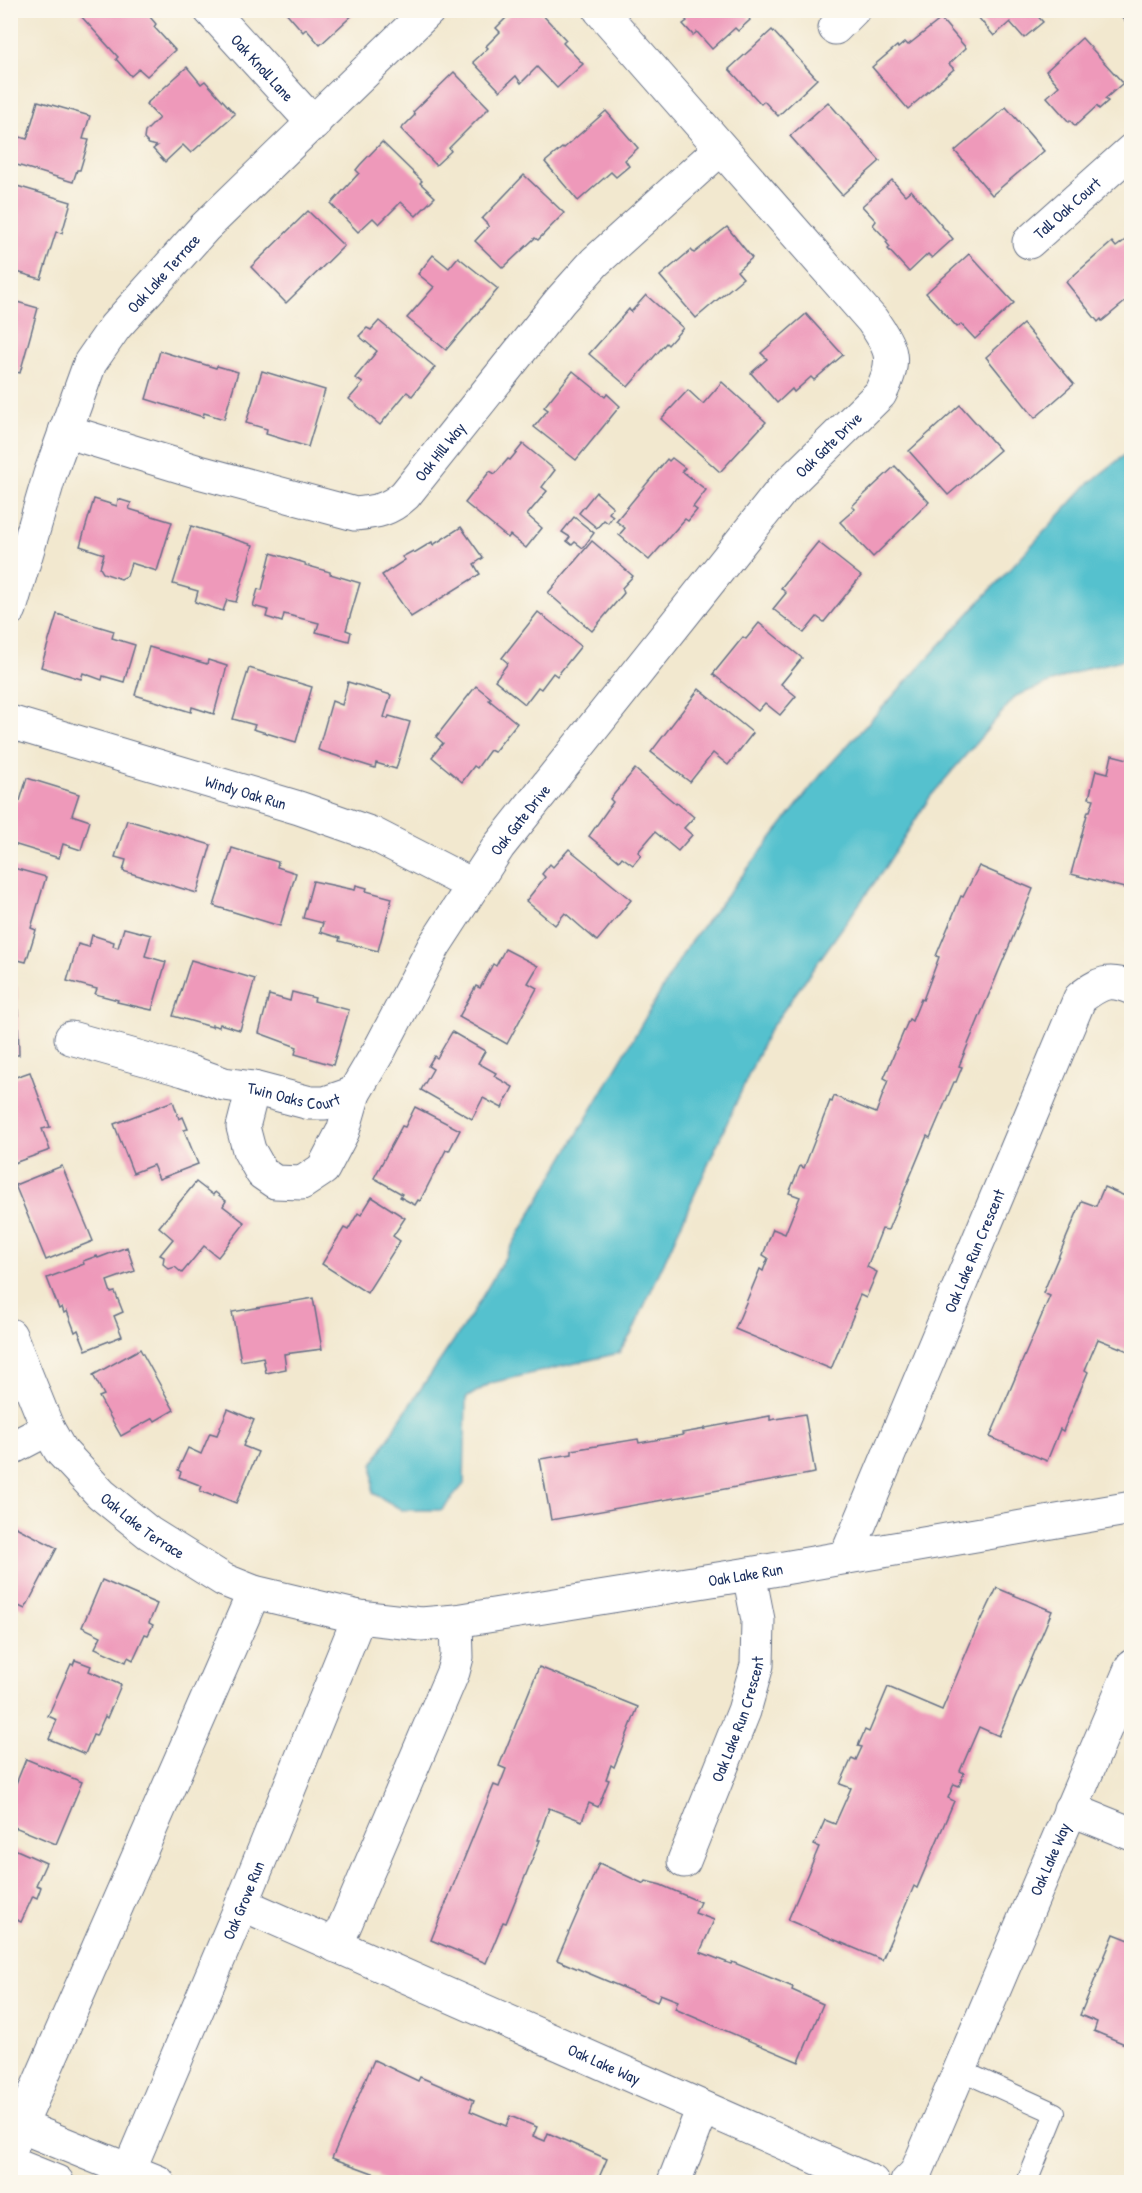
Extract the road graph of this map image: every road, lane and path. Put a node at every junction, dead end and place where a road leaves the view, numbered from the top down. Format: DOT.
graph roads {
  1 [pos="210,10"];
  2 [pos="429,10"];
  3 [pos="600,10"];
  4 [pos="314,124"];
  5 [pos="720,149"];
  6 [pos="1131,150"];
  7 [pos="1029,242"];
  8 [pos="65,430"];
  9 [pos="10,609"];
  10 [pos="10,722"];
  11 [pos="472,885"];
  12 [pos="1131,988"];
  13 [pos="71,1038"];
  14 [pos="253,1088"];
  15 [pos="354,1093"];
  16 [pos="10,1335"];
  17 [pos="48,1430"];
  18 [pos="10,1449"];
  19 [pos="1131,1508"];
  20 [pos="846,1557"];
  21 [pos="749,1574"];
  22 [pos="254,1592"];
  23 [pos="359,1617"];
  24 [pos="456,1621"];
  25 [pos="1131,1666"];
  26 [pos="1070,1809"];
  27 [pos="1131,1834"];
  28 [pos="684,1861"];
  29 [pos="242,1905"];
  30 [pos="336,1946"];
  31 [pos="960,2070"];
  32 [pos="703,2108"];
  33 [pos="14,2133"];
  34 [pos="10,2163"];
  35 [pos="135,2179"];
  36 [pos="57,2182"];
  37 [pos="674,2182"];
  38 [pos="872,2182"];
  39 [pos="907,2182"];
  40 [pos="1027,2182"];
  1 -- 4 [label="street, Oak Knoll Lane"];
  2 -- 4 [label="street, Oak Lake Terrace"];
  3 -- 5 [label="street, Oak Gate Drive"];
  4 -- 8 [label="street, Oak Lake Terrace"];
  5 -- 8 [label="street, Oak Hill Way"];
  5 -- 11 [label="street, Oak Gate Drive"];
  6 -- 7 [label="street, Tall Oak Court"];
  8 -- 9 [label="street, Oak Lake Terrace"];
  10 -- 11 [label="street, Windy Oak Run"];
  11 -- 15 [label="street, Twin Oaks Court"];
  12 -- 20 [label="street, Oak Lake Run Crescent"];
  13 -- 14 [label="street, Twin Oaks Court"];
  14 -- 15 [label="street, Twin Oaks Court"];
  14 -- 15 [label="street"];
  16 -- 17 [label="street, Oak Lake Terrace"];
  17 -- 18 [label="street"];
  17 -- 22 [label="street, Oak Lake Terrace"];
  19 -- 20 [label="street, Oak Lake Run"];
  20 -- 21 [label="street, Oak Lake Run"];
  21 -- 24 [label="street, Oak Lake Run"];
  21 -- 28 [label="street, Oak Lake Run Crescent"];
  22 -- 23 [label="street, Oak Lake Terrace"];
  22 -- 33 [label="street"];
  23 -- 24 [label="street, Oak Lake Run"];
  23 -- 29 [label="street, Oak Grove Run"];
  24 -- 30 [label="street"];
  25 -- 26 [label="street, Oak Lake Way"];
  26 -- 27 [label="street"];
  26 -- 31 [label="street, Oak Lake Way"];
  29 -- 30 [label="street, Oak Lake Way"];
  29 -- 35 [label="street, Oak Grove Run"];
  30 -- 32 [label="street, Oak Lake Way"];
  31 -- 39 [label="street, Oak Lake Way"];
  31 -- 40 [label="lane"];
  32 -- 37 [label="street"];
  32 -- 38 [label="street, Oak Lake Way"];
  33 -- 35 [label="street"];
  34 -- 36 [label="street"];
}
